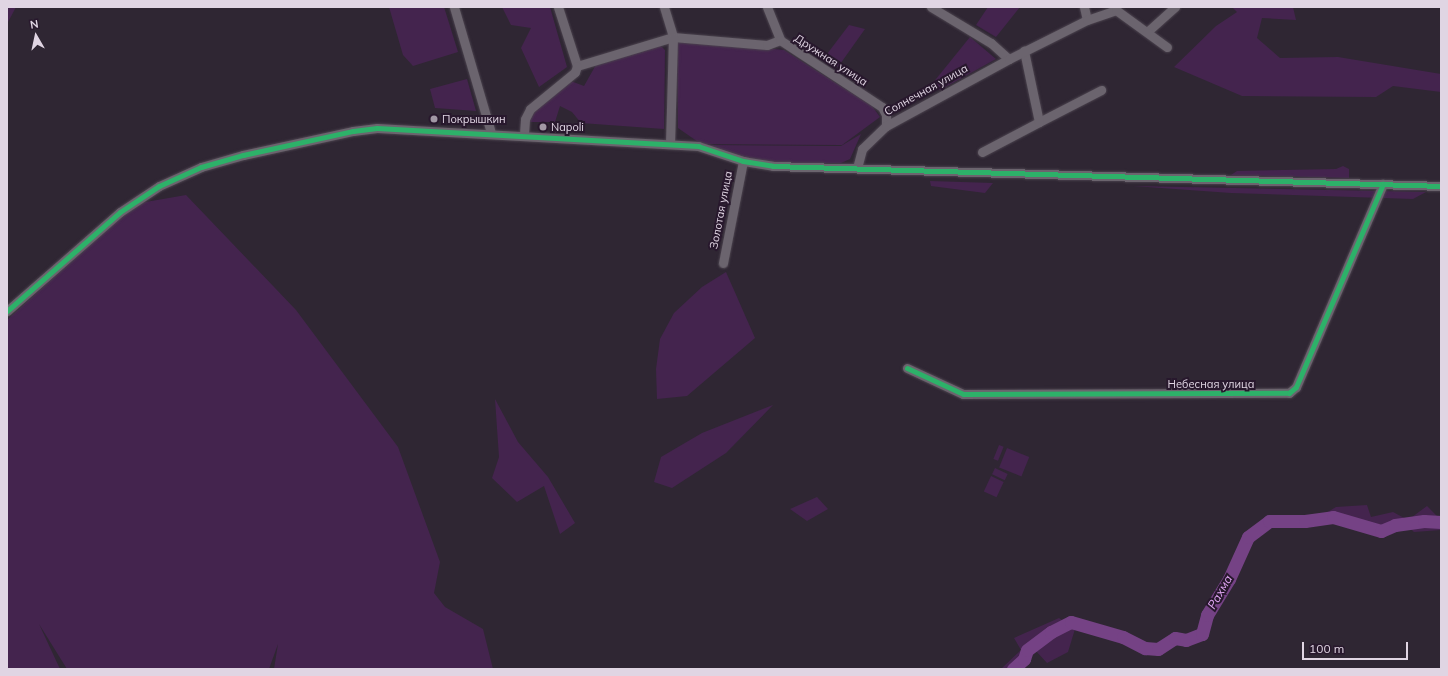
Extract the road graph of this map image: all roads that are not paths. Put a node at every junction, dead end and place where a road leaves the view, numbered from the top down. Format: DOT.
graph roads {
  1 [pos="454,7"];
  2 [pos="558,7"];
  3 [pos="664,7"];
  4 [pos="768,7"];
  5 [pos="931,7"];
  6 [pos="1084,7"];
  7 [pos="1175,7"];
  8 [pos="1118,9"];
  9 [pos="1087,20"];
  10 [pos="1147,32"];
  11 [pos="673,37"];
  12 [pos="780,40"];
  13 [pos="1167,46"];
  14 [pos="1024,51"];
  15 [pos="1009,59"];
  16 [pos="577,66"];
  17 [pos="1101,90"];
  18 [pos="1039,122"];
  19 [pos="886,126"];
  20 [pos="491,133"];
  21 [pos="524,134"];
  22 [pos="670,143"];
  23 [pos="982,152"];
  24 [pos="743,161"];
  25 [pos="857,168"];
  26 [pos="1383,184"];
  27 [pos="1441,186"];
  28 [pos="723,263"];
  29 [pos="7,311"];
  30 [pos="907,368"];
  1 -- 20 [label="street"];
  2 -- 16 [label="street"];
  3 -- 11 [label="street"];
  4 -- 12 [label="street, Дружная улица"];
  5 -- 15 [label="street"];
  6 -- 9 [label="street"];
  7 -- 10 [label="street"];
  8 -- 9 [label="street, Солнечная улица"];
  8 -- 10 [label="street, Солнечная улица"];
  9 -- 14 [label="street, Солнечная улица"];
  10 -- 13 [label="street, Солнечная улица"];
  11 -- 12 [label="street"];
  11 -- 16 [label="street"];
  11 -- 22 [label="street"];
  12 -- 19 [label="street, Дружная улица"];
  14 -- 15 [label="street, Солнечная улица"];
  14 -- 18 [label="street"];
  15 -- 19 [label="street, Солнечная улица"];
  16 -- 21 [label="street"];
  17 -- 18 [label="street"];
  18 -- 23 [label="street"];
  19 -- 25 [label="street, Солнечная улица"];
  20 -- 21 [label="street"];
  20 -- 29 [label="street"];
  21 -- 22 [label="street"];
  22 -- 24 [label="street"];
  24 -- 25 [label="street"];
  24 -- 28 [label="street, Золотая улица"];
  25 -- 26 [label="street"];
  26 -- 27 [label="street"];
  26 -- 30 [label="street, Небесная улица"];
}
